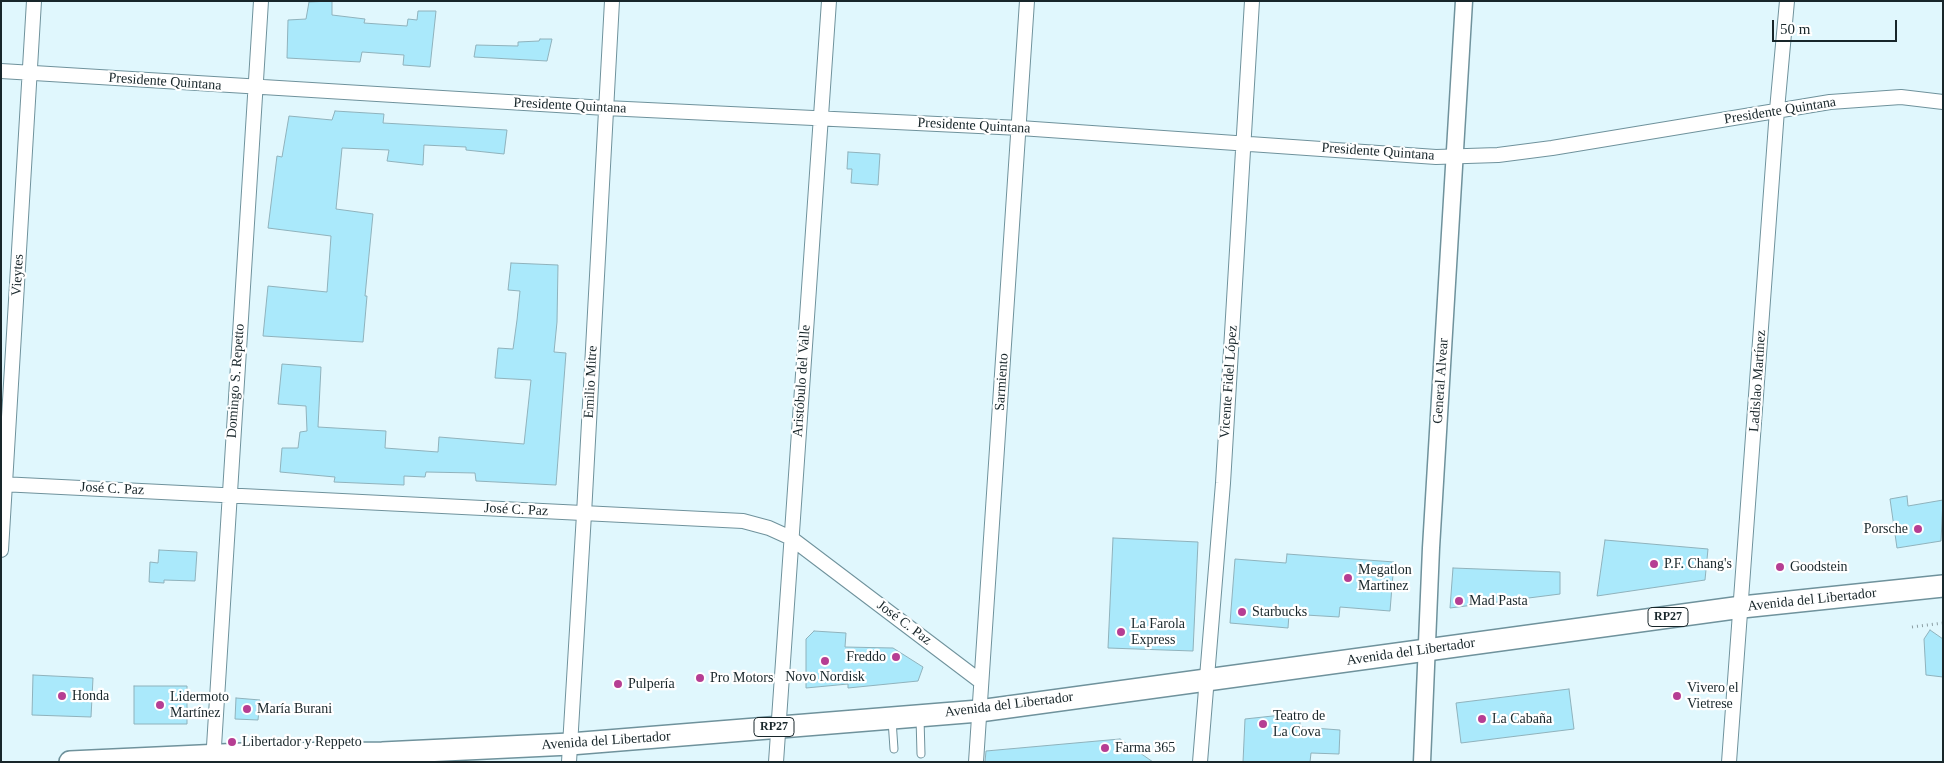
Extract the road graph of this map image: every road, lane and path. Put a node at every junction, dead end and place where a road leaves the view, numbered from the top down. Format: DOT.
graph roads {
  1 [pos="34,1"];
  2 [pos="261,1"];
  3 [pos="612,1"];
  4 [pos="829,1"];
  5 [pos="1028,1"];
  6 [pos="1252,1"];
  7 [pos="1464,1"];
  8 [pos="1787,1"];
  9 [pos="1,72"];
  10 [pos="30,73"];
  11 [pos="256,88"];
  12 [pos="1943,102"];
  13 [pos="606,108"];
  14 [pos="1777,110"];
  15 [pos="820,119"];
  16 [pos="1020,128"];
  17 [pos="1244,144"];
  18 [pos="1455,156"];
  19 [pos="3,484"];
  20 [pos="229,495"];
  21 [pos="584,514"];
  22 [pos="791,538"];
  23 [pos="1,550"];
  24 [pos="1943,586"];
  25 [pos="1742,607"];
  26 [pos="1943,623"];
  27 [pos="1912,628"];
  28 [pos="1427,649"];
  29 [pos="1206,680"];
  30 [pos="980,681"];
  31 [pos="979,711"];
  32 [pos="920,715"];
  33 [pos="892,717"];
  34 [pos="779,726"];
  35 [pos="894,749"];
  36 [pos="569,753"];
  37 [pos="921,754"];
  38 [pos="213,758"];
  39 [pos="70,762"];
  40 [pos="776,762"];
  41 [pos="976,762"];
  42 [pos="1200,762"];
  43 [pos="1422,762"];
  44 [pos="1729,762"];
  1 -- 10 [label="street, Vieytes"];
  2 -- 11 [label="street, Domingo S. Repetto"];
  3 -- 13 [label="street, Emilio Mitre"];
  4 -- 15 [label="street, Aristóbulo del Valle"];
  5 -- 16 [label="street, Sarmiento"];
  6 -- 17 [label="street, Vicente Fidel López"];
  7 -- 18 [label="street, General Alvear"];
  8 -- 14 [label="street, Ladislao Martínez"];
  9 -- 10 [label="street, Presidente Quintana"];
  10 -- 11 [label="street, Presidente Quintana"];
  10 -- 19 [label="street, Vieytes"];
  11 -- 13 [label="street, Presidente Quintana"];
  11 -- 20 [label="street, Domingo S. Repetto"];
  12 -- 14 [label="street, Presidente Quintana"];
  13 -- 15 [label="street, Presidente Quintana"];
  13 -- 21 [label="street, Emilio Mitre"];
  14 -- 18 [label="street, Presidente Quintana"];
  14 -- 25 [label="street, Ladislao Martínez"];
  15 -- 16 [label="street, Presidente Quintana"];
  15 -- 22 [label="street, Aristóbulo del Valle"];
  16 -- 17 [label="street, Presidente Quintana"];
  16 -- 30 [label="street, Sarmiento"];
  17 -- 18 [label="street, Presidente Quintana"];
  17 -- 29 [label="street, Vicente Fidel López"];
  18 -- 28 [label="street, General Alvear"];
  19 -- 20 [label="street, José C. Paz"];
  19 -- 23 [label="street, Vieytes"];
  20 -- 21 [label="street, José C. Paz"];
  20 -- 38 [label="street, Domingo S. Repetto"];
  21 -- 22 [label="street, José C. Paz"];
  21 -- 36 [label="street, Emilio Mitre"];
  22 -- 30 [label="street, José C. Paz"];
  22 -- 34 [label="street, Aristóbulo del Valle"];
  24 -- 25 [label="main road, Avenida del Libertador / RP27"];
  25 -- 28 [label="main road, Avenida del Libertador / RP27"];
  25 -- 44 [label="street, Ladislao Martínez"];
  26 -- 27 [label="path"];
  28 -- 29 [label="main road, Avenida del Libertador / RP27"];
  28 -- 43 [label="street, General Alvear"];
  29 -- 31 [label="main road, Avenida del Libertador / RP27"];
  29 -- 42 [label="street, Vicente Fidel López"];
  30 -- 31 [label="street, Sarmiento"];
  31 -- 32 [label="main road, Avenida del Libertador / RP27"];
  31 -- 41 [label="street, Sarmiento"];
  32 -- 33 [label="main road, Avenida del Libertador / RP27"];
  32 -- 37 [label="lane"];
  33 -- 34 [label="main road, Avenida del Libertador / RP27"];
  33 -- 35 [label="lane"];
  34 -- 36 [label="main road, Avenida del Libertador / RP27"];
  34 -- 40 [label="street, Aristóbulo del Valle"];
  36 -- 38 [label="main road, Avenida del Libertador / RP27"];
  38 -- 39 [label="main road, Avenida del Libertador / RP27"];
}
